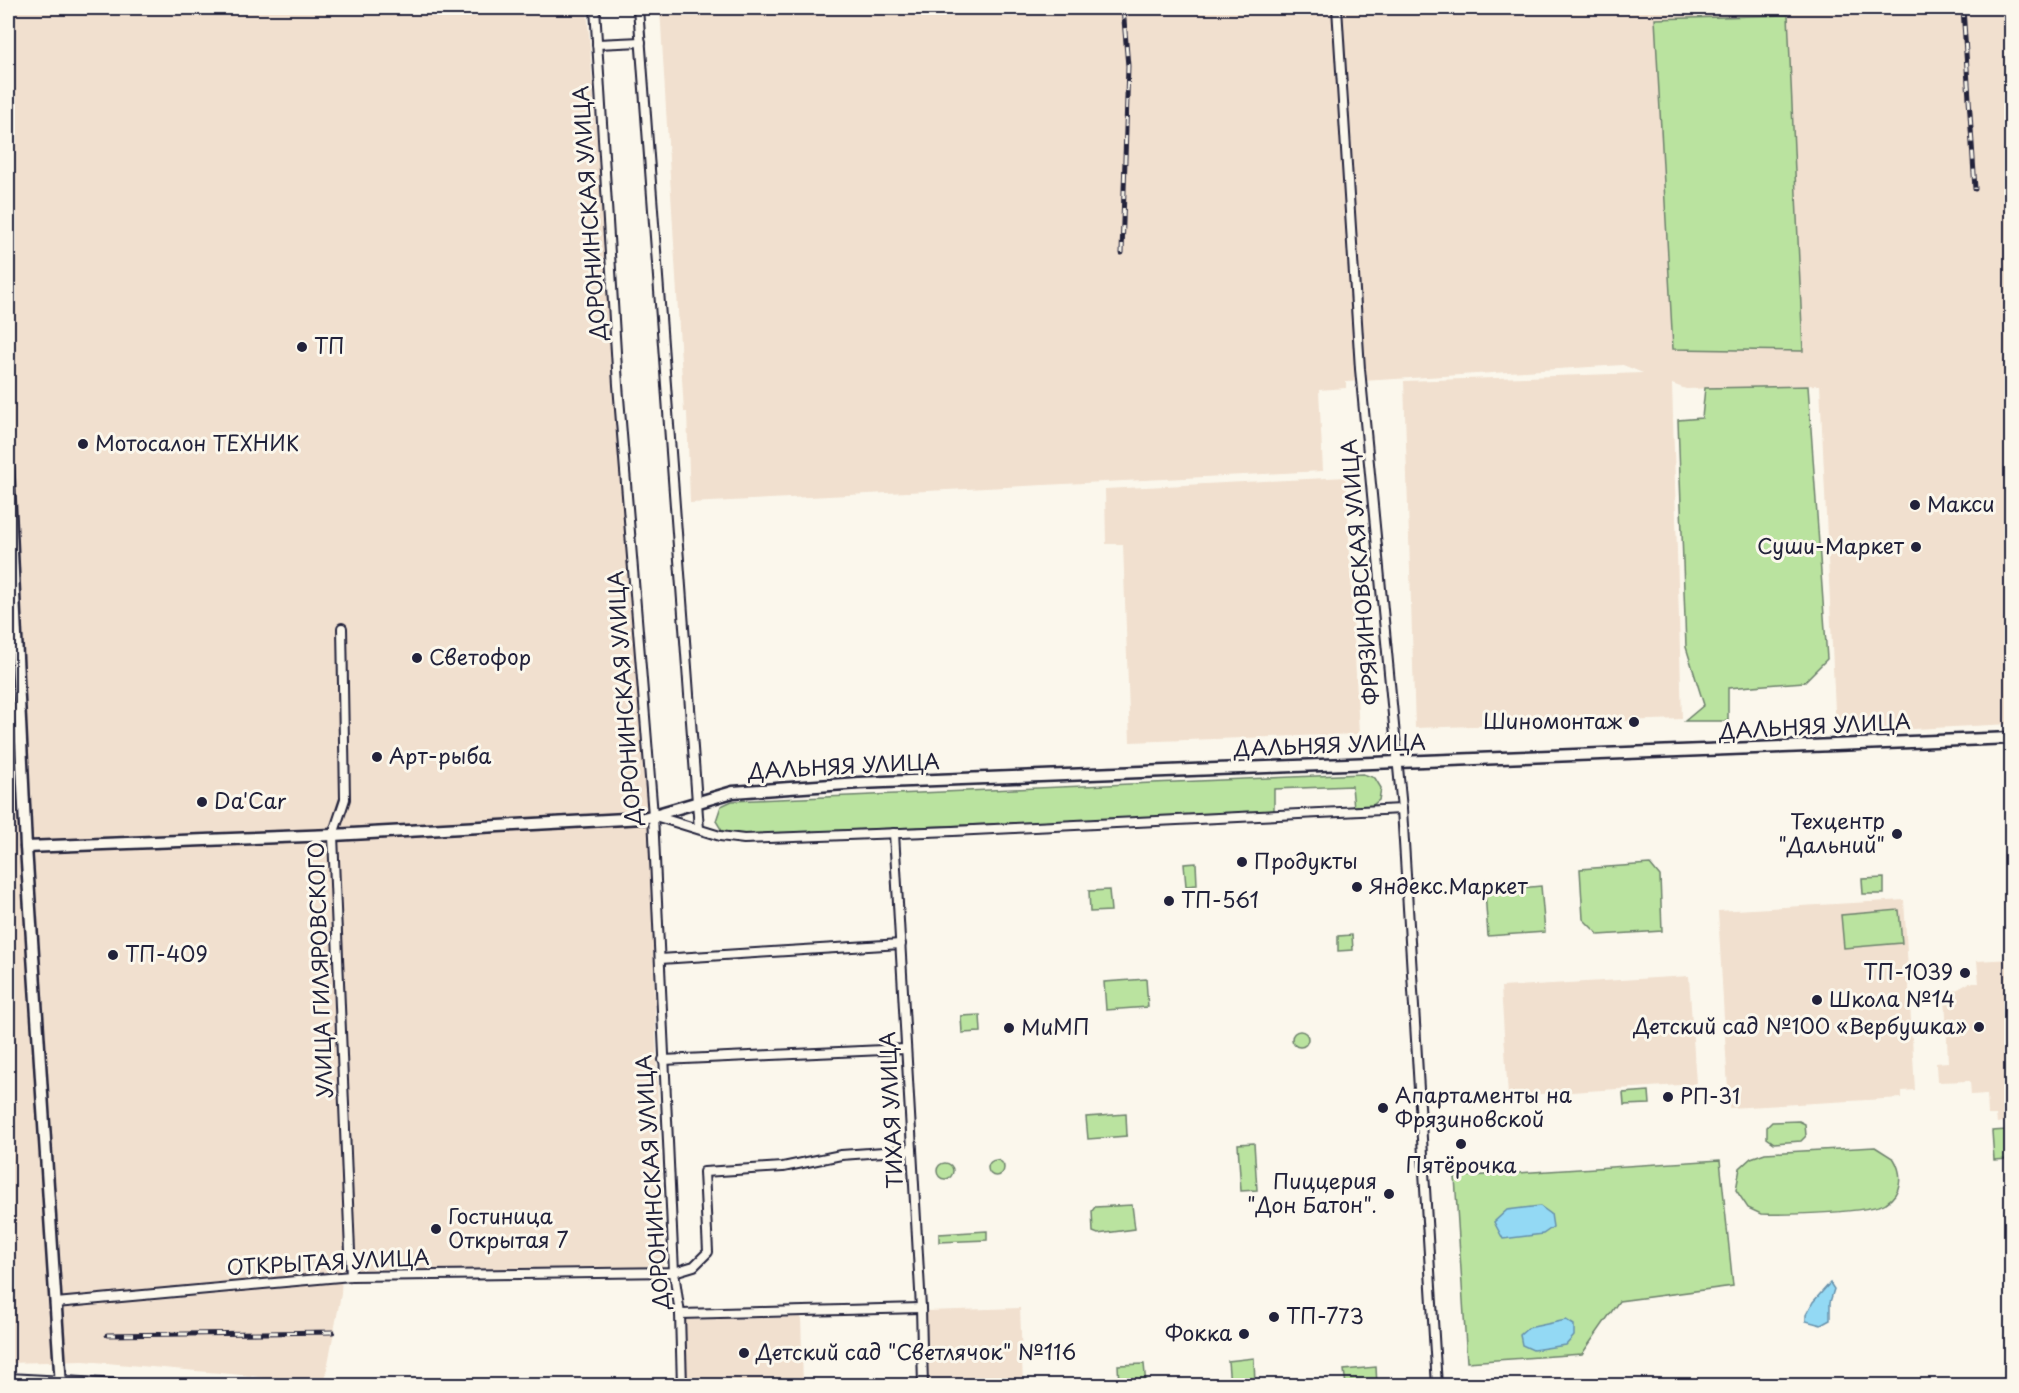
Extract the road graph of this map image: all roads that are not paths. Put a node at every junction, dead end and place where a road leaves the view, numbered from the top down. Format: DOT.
graph roads {
  1 [pos="595,8"];
  2 [pos="638,8"];
  3 [pos="1337,8"];
  4 [pos="640,42"];
  5 [pos="597,44"];
  6 [pos="8,467"];
  7 [pos="342,628"];
  8 [pos="2012,738"];
  9 [pos="1397,763"];
  10 [pos="696,802"];
  11 [pos="1402,809"];
  12 [pos="653,815"];
  13 [pos="699,829"];
  14 [pos="894,833"];
  15 [pos="333,835"];
  16 [pos="26,847"];
  17 [pos="901,944"];
  18 [pos="660,959"];
  19 [pos="906,1049"];
  20 [pos="663,1060"];
  21 [pos="912,1150"];
  22 [pos="674,1272"];
  23 [pos="351,1276"];
  24 [pos="56,1303"];
  25 [pos="921,1308"];
  26 [pos="680,1314"];
  27 [pos="8,1378"];
  28 [pos="61,1382"];
  29 [pos="158,1386"];
  30 [pos="682,1386"];
  31 [pos="923,1386"];
  32 [pos="1437,1386"];
  1 -- 5 [label="street, ДОРОНИНСКАЯ УЛИЦА"];
  2 -- 4 [label="street"];
  3 -- 9 [label="street, ФРЯЗИНОВСКАЯ УЛИЦА"];
  4 -- 5 [label="street"];
  4 -- 10 [label="street"];
  5 -- 12 [label="street, ДОРОНИНСКАЯ УЛИЦА"];
  6 -- 16 [label="street"];
  7 -- 15 [label="street, УЛИЦА ГИЛЯРОВСКОГО"];
  8 -- 9 [label="street, ДАЛЬНЯЯ УЛИЦА"];
  9 -- 10 [label="street, ДАЛЬНЯЯ УЛИЦА"];
  9 -- 11 [label="street, ФРЯЗИНОВСКАЯ УЛИЦА"];
  10 -- 12 [label="street, ДАЛЬНЯЯ УЛИЦА"];
  10 -- 13 [label="street"];
  11 -- 14 [label="street, ДАЛЬНЯЯ УЛИЦА"];
  11 -- 32 [label="street, ФРЯЗИНОВСКАЯ УЛИЦА"];
  12 -- 13 [label="street, ДАЛЬНЯЯ УЛИЦА"];
  12 -- 15 [label="street, ДАЛЬНЯЯ УЛИЦА"];
  12 -- 18 [label="street, ДОРОНИНСКАЯ УЛИЦА"];
  13 -- 14 [label="street, ДАЛЬНЯЯ УЛИЦА"];
  14 -- 17 [label="street, ТИХАЯ УЛИЦА"];
  15 -- 16 [label="street, ДАЛЬНЯЯ УЛИЦА"];
  15 -- 23 [label="street, УЛИЦА ГИЛЯРОВСКОГО"];
  16 -- 24 [label="street"];
  17 -- 18 [label="street"];
  17 -- 19 [label="street, ТИХАЯ УЛИЦА"];
  18 -- 20 [label="street, ДОРОНИНСКАЯ УЛИЦА"];
  19 -- 20 [label="street"];
  19 -- 21 [label="street, ТИХАЯ УЛИЦА"];
  20 -- 22 [label="street, ДОРОНИНСКАЯ УЛИЦА"];
  21 -- 22 [label="street"];
  21 -- 25 [label="street, ТИХАЯ УЛИЦА"];
  22 -- 23 [label="street, ОТКРЫТАЯ УЛИЦА"];
  22 -- 26 [label="street, ДОРОНИНСКАЯ УЛИЦА"];
  23 -- 24 [label="street, ОТКРЫТАЯ УЛИЦА"];
  24 -- 28 [label="street"];
  25 -- 26 [label="street"];
  25 -- 31 [label="street, ТИХАЯ УЛИЦА"];
  26 -- 30 [label="street, ДОРОНИНСКАЯ УЛИЦА"];
  27 -- 28 [label="street"];
  28 -- 29 [label="street"];
}
